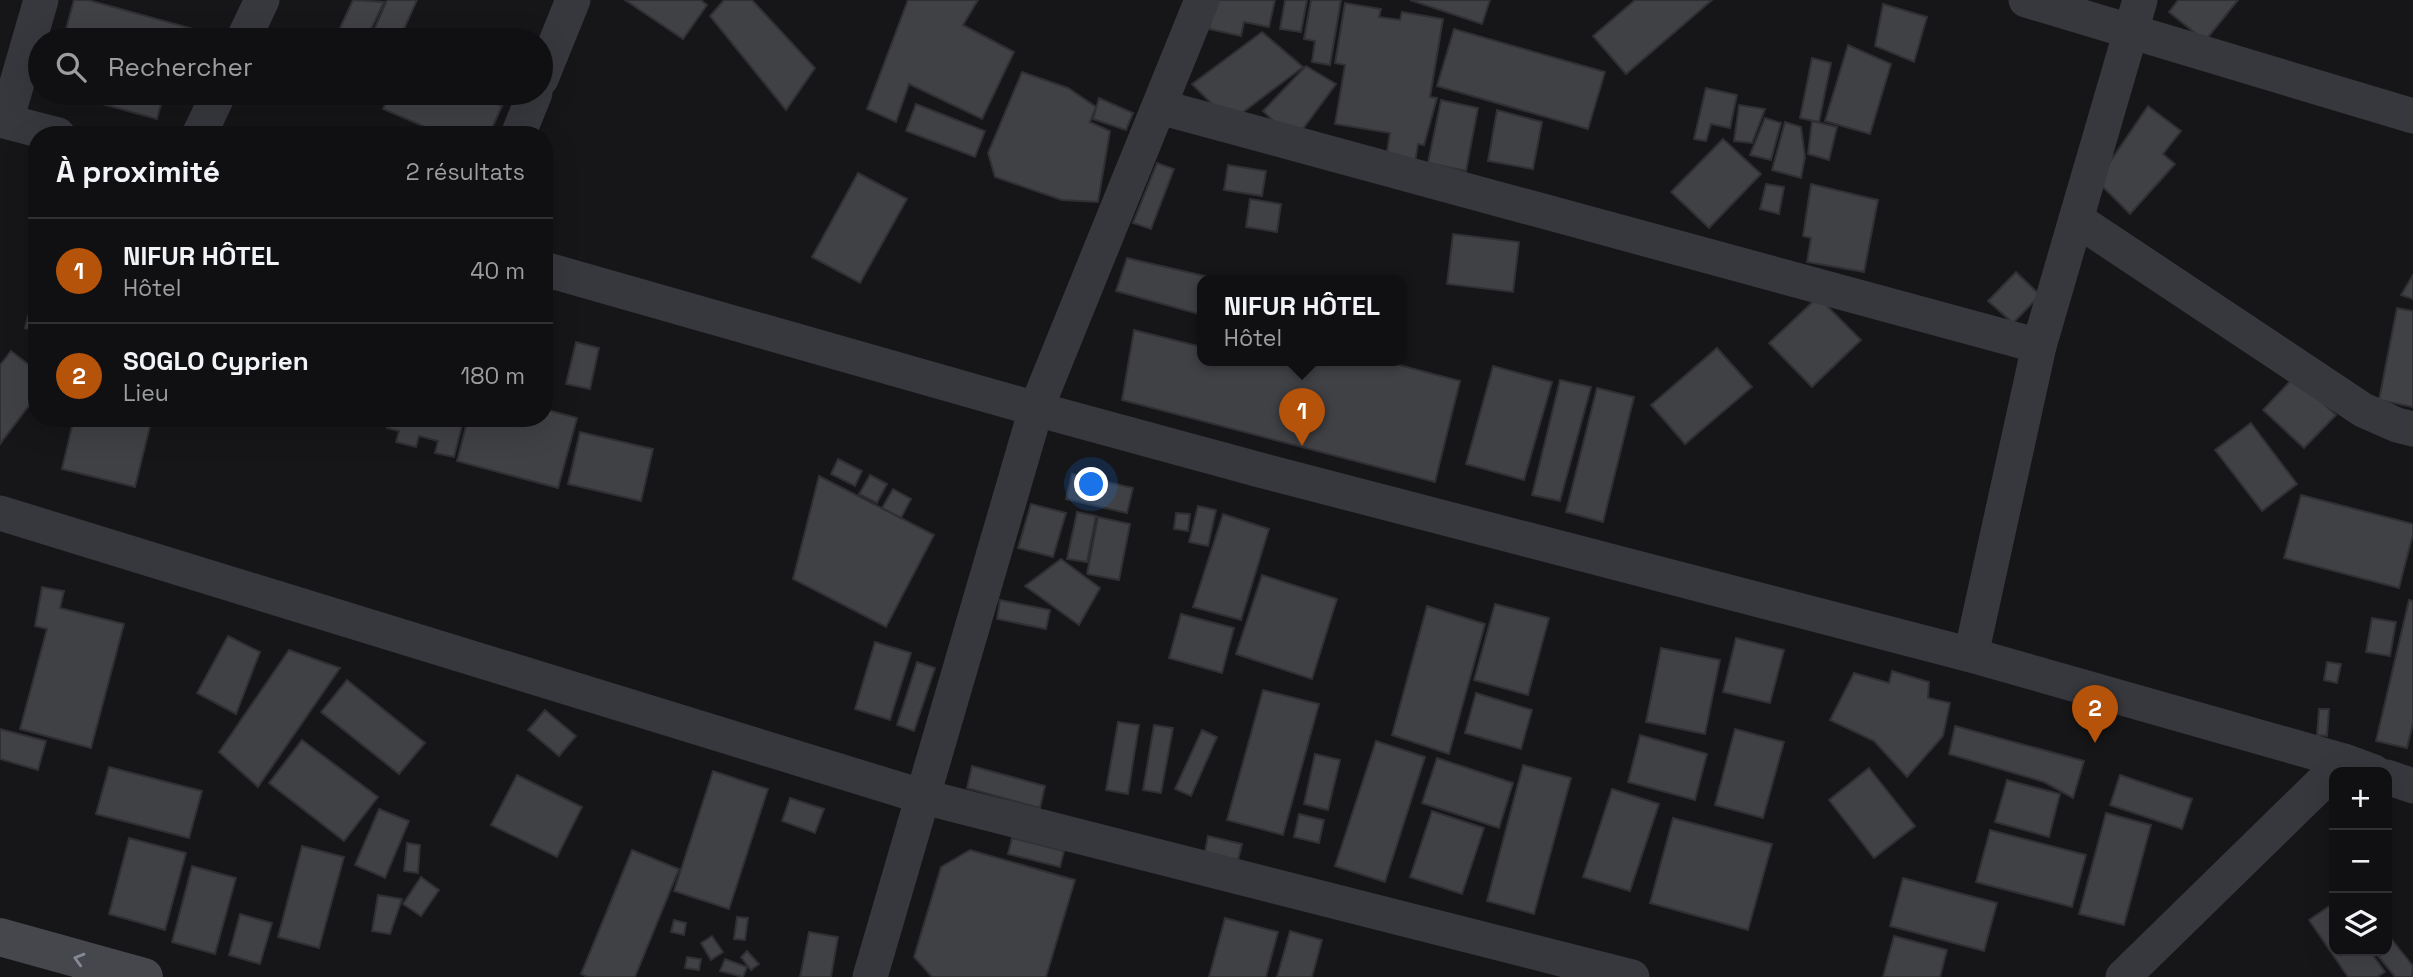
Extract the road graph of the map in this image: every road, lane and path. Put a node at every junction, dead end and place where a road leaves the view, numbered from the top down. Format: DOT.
graph roads {
  1 [pos="41,0"];
  2 [pos="262,0"];
  3 [pos="573,0"];
  4 [pos="1202,0"];
  5 [pos="2026,0"];
  6 [pos="2135,16"];
  7 [pos="32,28"];
  8 [pos="249,28"];
  9 [pos="28,41"];
  10 [pos="553,49"];
  11 [pos="213,105"];
  12 [pos="530,105"];
  13 [pos="1160,107"];
  14 [pos="2413,116"];
  15 [pos="3,121"];
  16 [pos="203,126"];
  17 [pos="522,126"];
  18 [pos="28,127"];
  19 [pos="2076,219"];
  20 [pos="553,271"];
  21 [pos="2039,346"];
  22 [pos="1036,409"];
  23 [pos="2413,429"];
  24 [pos="0,513"];
  25 [pos="1971,655"];
  26 [pos="2359,767"];
  27 [pos="2392,779"];
  28 [pos="2413,786"];
  29 [pos="2329,794"];
  30 [pos="924,797"];
  31 [pos="0,937"];
  32 [pos="144,977"];
  33 [pos="870,977"];
  34 [pos="1632,977"];
  35 [pos="2123,977"];
  1 -- 7 [label="street"];
  2 -- 8 [label="street"];
  3 -- 10 [label="street"];
  4 -- 13 [label="street"];
  5 -- 6 [label="street"];
  6 -- 14 [label="street"];
  6 -- 19 [label="street"];
  9 -- 15 [label="street"];
  11 -- 16 [label="street"];
  12 -- 17 [label="street"];
  13 -- 21 [label="street"];
  13 -- 22 [label="street"];
  15 -- 18 [label="street"];
  19 -- 21 [label="street"];
  19 -- 23 [label="street"];
  20 -- 22 [label="street"];
  21 -- 25 [label="street"];
  22 -- 25 [label="street"];
  22 -- 30 [label="street"];
  24 -- 30 [label="street"];
  25 -- 26 [label="street"];
  27 -- 28 [label="street"];
  29 -- 35 [label="street"];
  30 -- 33 [label="street"];
  30 -- 34 [label="street"];
  32 -- 31 [label="street, one-way"];
}
